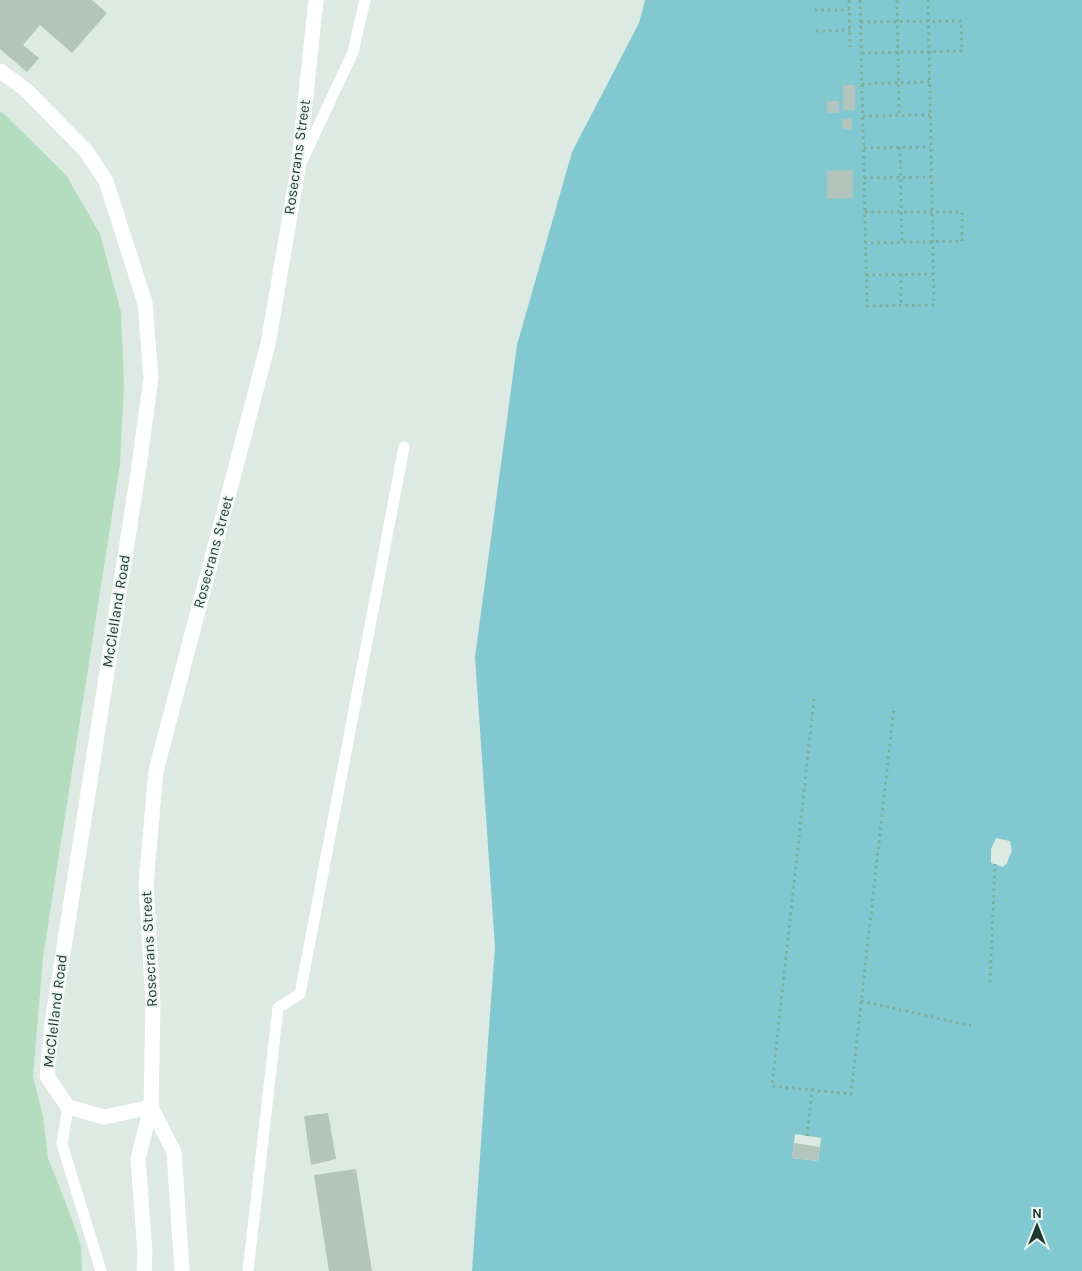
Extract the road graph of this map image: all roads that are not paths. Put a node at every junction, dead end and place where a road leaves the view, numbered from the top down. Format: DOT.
graph roads {
  1 [pos="316,0"];
  2 [pos="365,0"];
  3 [pos="0,71"];
  4 [pos="298,169"];
  5 [pos="404,447"];
  6 [pos="68,1107"];
  7 [pos="151,1107"];
  8 [pos="101,1271"];
  9 [pos="144,1271"];
  10 [pos="182,1271"];
  11 [pos="248,1271"];
  1 -- 4 [label="street, Rosecrans Street"];
  2 -- 4 [label="lane"];
  3 -- 6 [label="street, McClelland Road"];
  4 -- 7 [label="street, Rosecrans Street"];
  5 -- 11 [label="lane"];
  6 -- 7 [label="street"];
  6 -- 8 [label="lane"];
  7 -- 9 [label="street, Rosecrans Street"];
  7 -- 10 [label="street, Rosecrans Street"];
}
